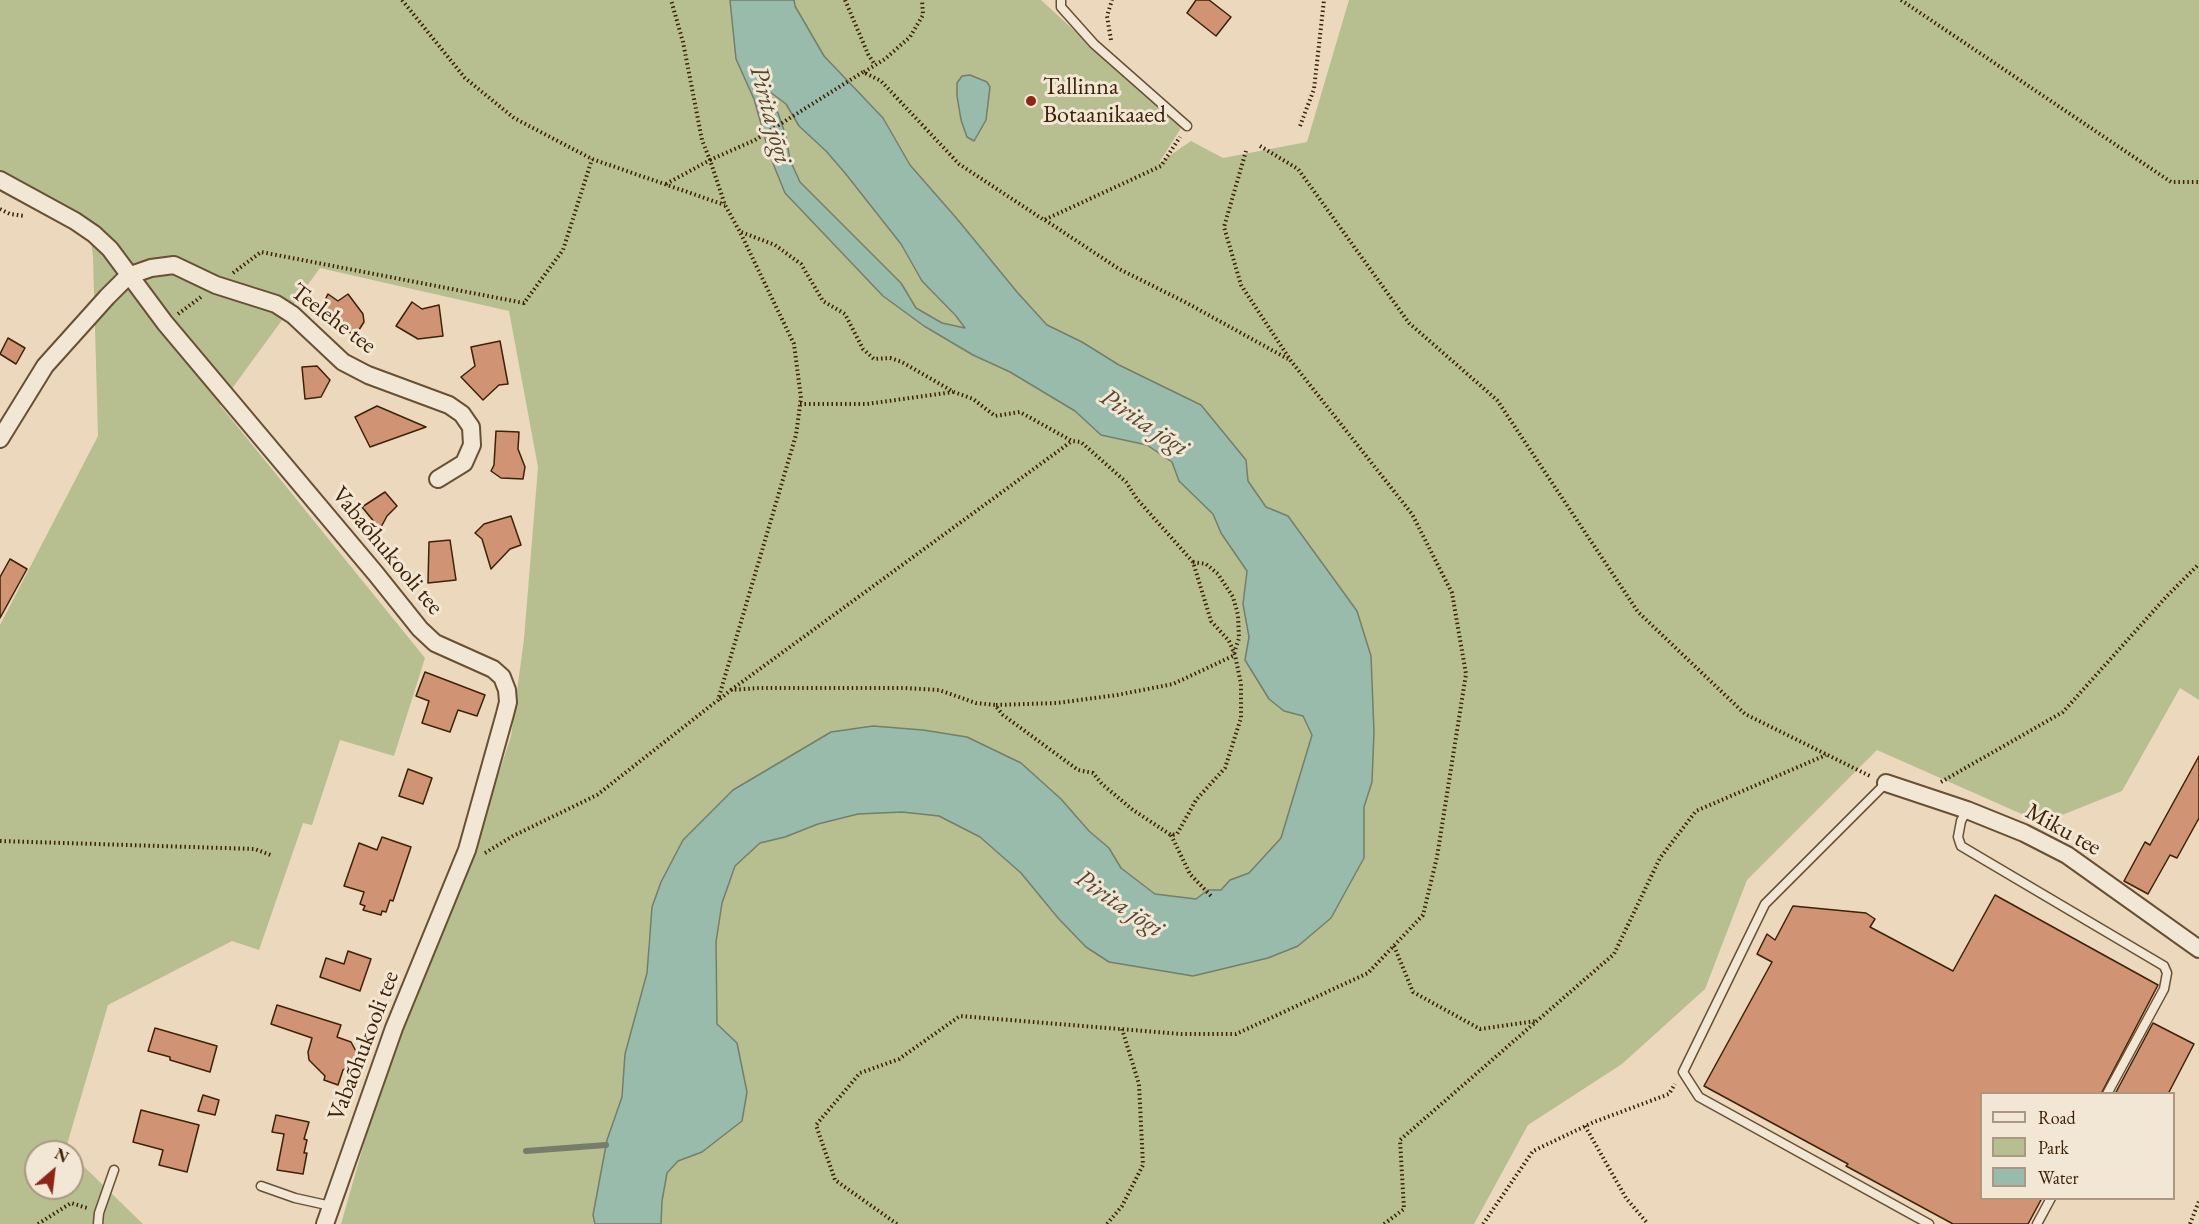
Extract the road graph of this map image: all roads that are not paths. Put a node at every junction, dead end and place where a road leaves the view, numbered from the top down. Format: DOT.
graph roads {
  1 [pos="1061,0"];
  2 [pos="1187,126"];
  3 [pos="0,180"];
  4 [pos="129,276"];
  5 [pos="0,439"];
  6 [pos="438,479"];
  7 [pos="1886,783"];
  8 [pos="1967,810"];
  9 [pos="2199,949"];
  10 [pos="2108,1092"];
  11 [pos="114,1170"];
  12 [pos="261,1186"];
  13 [pos="2049,1200"];
  14 [pos="331,1206"];
  15 [pos="98,1224"];
  16 [pos="325,1224"];
  17 [pos="1929,1224"];
  18 [pos="2037,1224"];
  1 -- 2 [label="lane"];
  3 -- 4 [label="street, Vabaõhukooli tee"];
  4 -- 5 [label="street"];
  4 -- 6 [label="street, Teelehe tee"];
  4 -- 14 [label="street, Vabaõhukooli tee"];
  7 -- 8 [label="street, Miku tee"];
  7 -- 17 [label="lane"];
  8 -- 9 [label="street, Miku tee"];
  8 -- 10 [label="lane"];
  11 -- 15 [label="lane"];
  12 -- 14 [label="lane"];
  13 -- 18 [label="lane"];
  14 -- 16 [label="street, Vabaõhukooli tee"];
}
